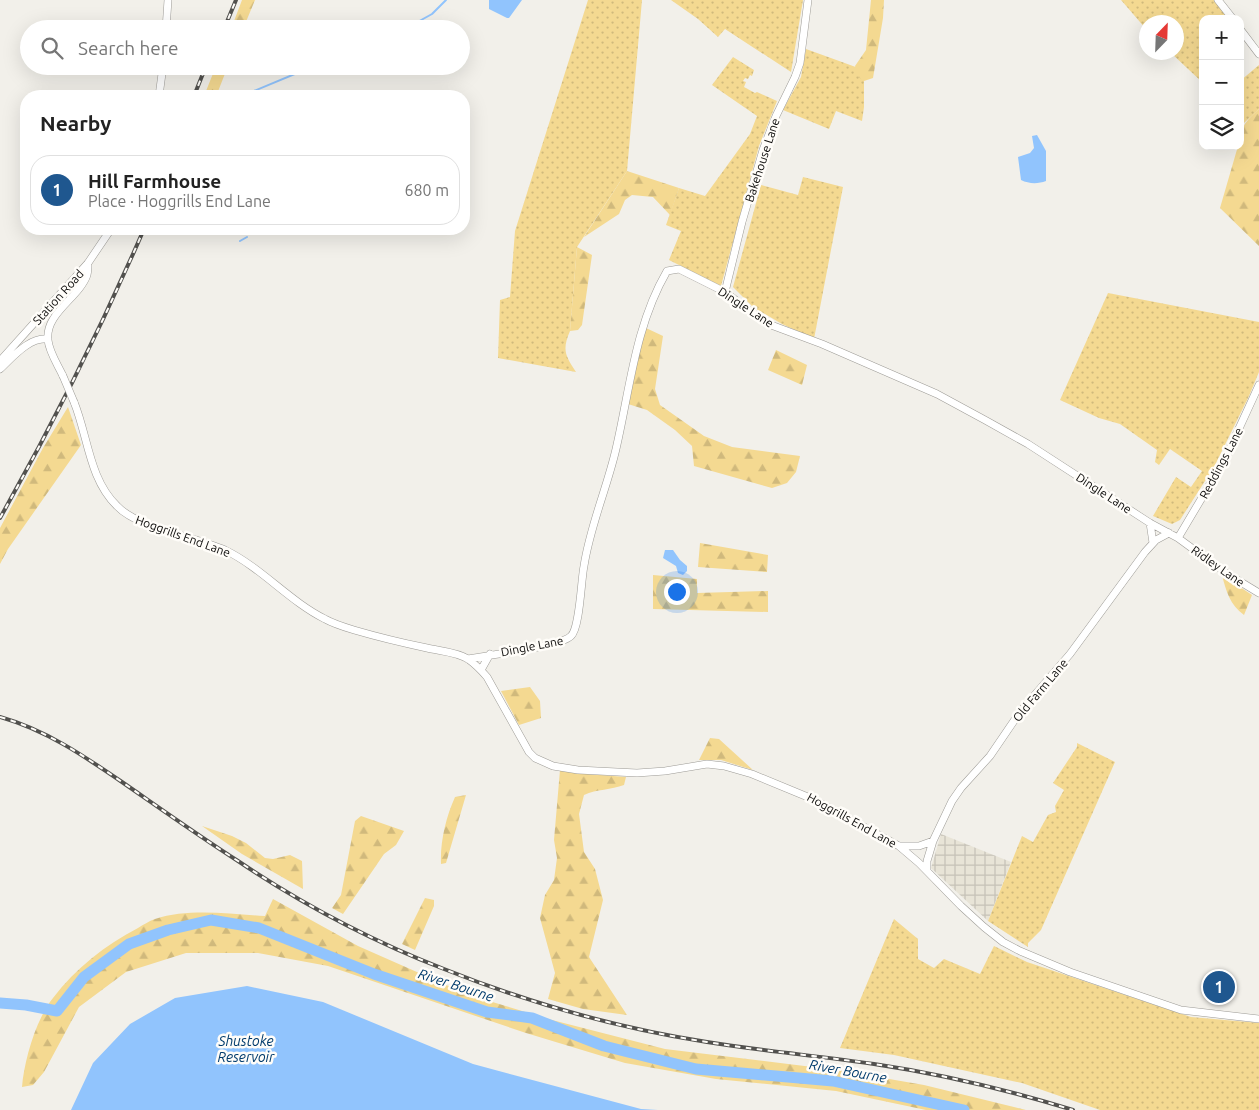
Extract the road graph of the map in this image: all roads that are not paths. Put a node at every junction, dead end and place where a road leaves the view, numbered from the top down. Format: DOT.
graph roads {
  1 [pos="168,0"];
  2 [pos="808,0"];
  3 [pos="1218,0"];
  4 [pos="1230,15"];
  5 [pos="167,20"];
  6 [pos="1244,34"];
  7 [pos="1259,54"];
  8 [pos="162,75"];
  9 [pos="160,90"];
  10 [pos="107,235"];
  11 [pos="88,263"];
  12 [pos="725,292"];
  13 [pos="48,339"];
  14 [pos="0,361"];
  15 [pos="0,369"];
  16 [pos="1259,386"];
  17 [pos="1150,523"];
  18 [pos="1169,533"];
  19 [pos="1178,538"];
  20 [pos="1153,543"];
  21 [pos="1259,594"];
  22 [pos="490,654"];
  23 [pos="468,659"];
  24 [pos="481,670"];
  25 [pos="933,841"];
  26 [pos="899,846"];
  27 [pos="926,871"];
  28 [pos="1259,1019"];
  1 -- 5 [label="street"];
  2 -- 12 [label="street, Bakehouse Lane"];
  3 -- 4 [label="street"];
  6 -- 7 [label="street"];
  8 -- 9 [label="street"];
  10 -- 11 [label="street, Station Road"];
  11 -- 13 [label="street"];
  11 -- 14 [label="street, Station Road"];
  12 -- 17 [label="street, Dingle Lane"];
  12 -- 22 [label="street, Dingle Lane"];
  13 -- 15 [label="street"];
  13 -- 23 [label="street, Hoggrills End Lane, bridge"];
  16 -- 19 [label="street, Reddings Lane"];
  17 -- 18 [label="street, Dingle Lane"];
  17 -- 20 [label="street"];
  18 -- 19 [label="street, Dingle Lane"];
  18 -- 20 [label="street, Old Farm Lane"];
  19 -- 21 [label="street, Ridley Lane"];
  20 -- 25 [label="street, Old Farm Lane"];
  22 -- 23 [label="street, Dingle Lane"];
  22 -- 24 [label="street, Dingle Lane"];
  23 -- 24 [label="street, Hoggrills End Lane"];
  24 -- 26 [label="street, Hoggrills End Lane"];
  25 -- 26 [label="street"];
  25 -- 27 [label="street, Old Farm Lane"];
  26 -- 27 [label="street, Hoggrills End Lane"];
  27 -- 28 [label="street, Hoggrills End Lane"];
}
